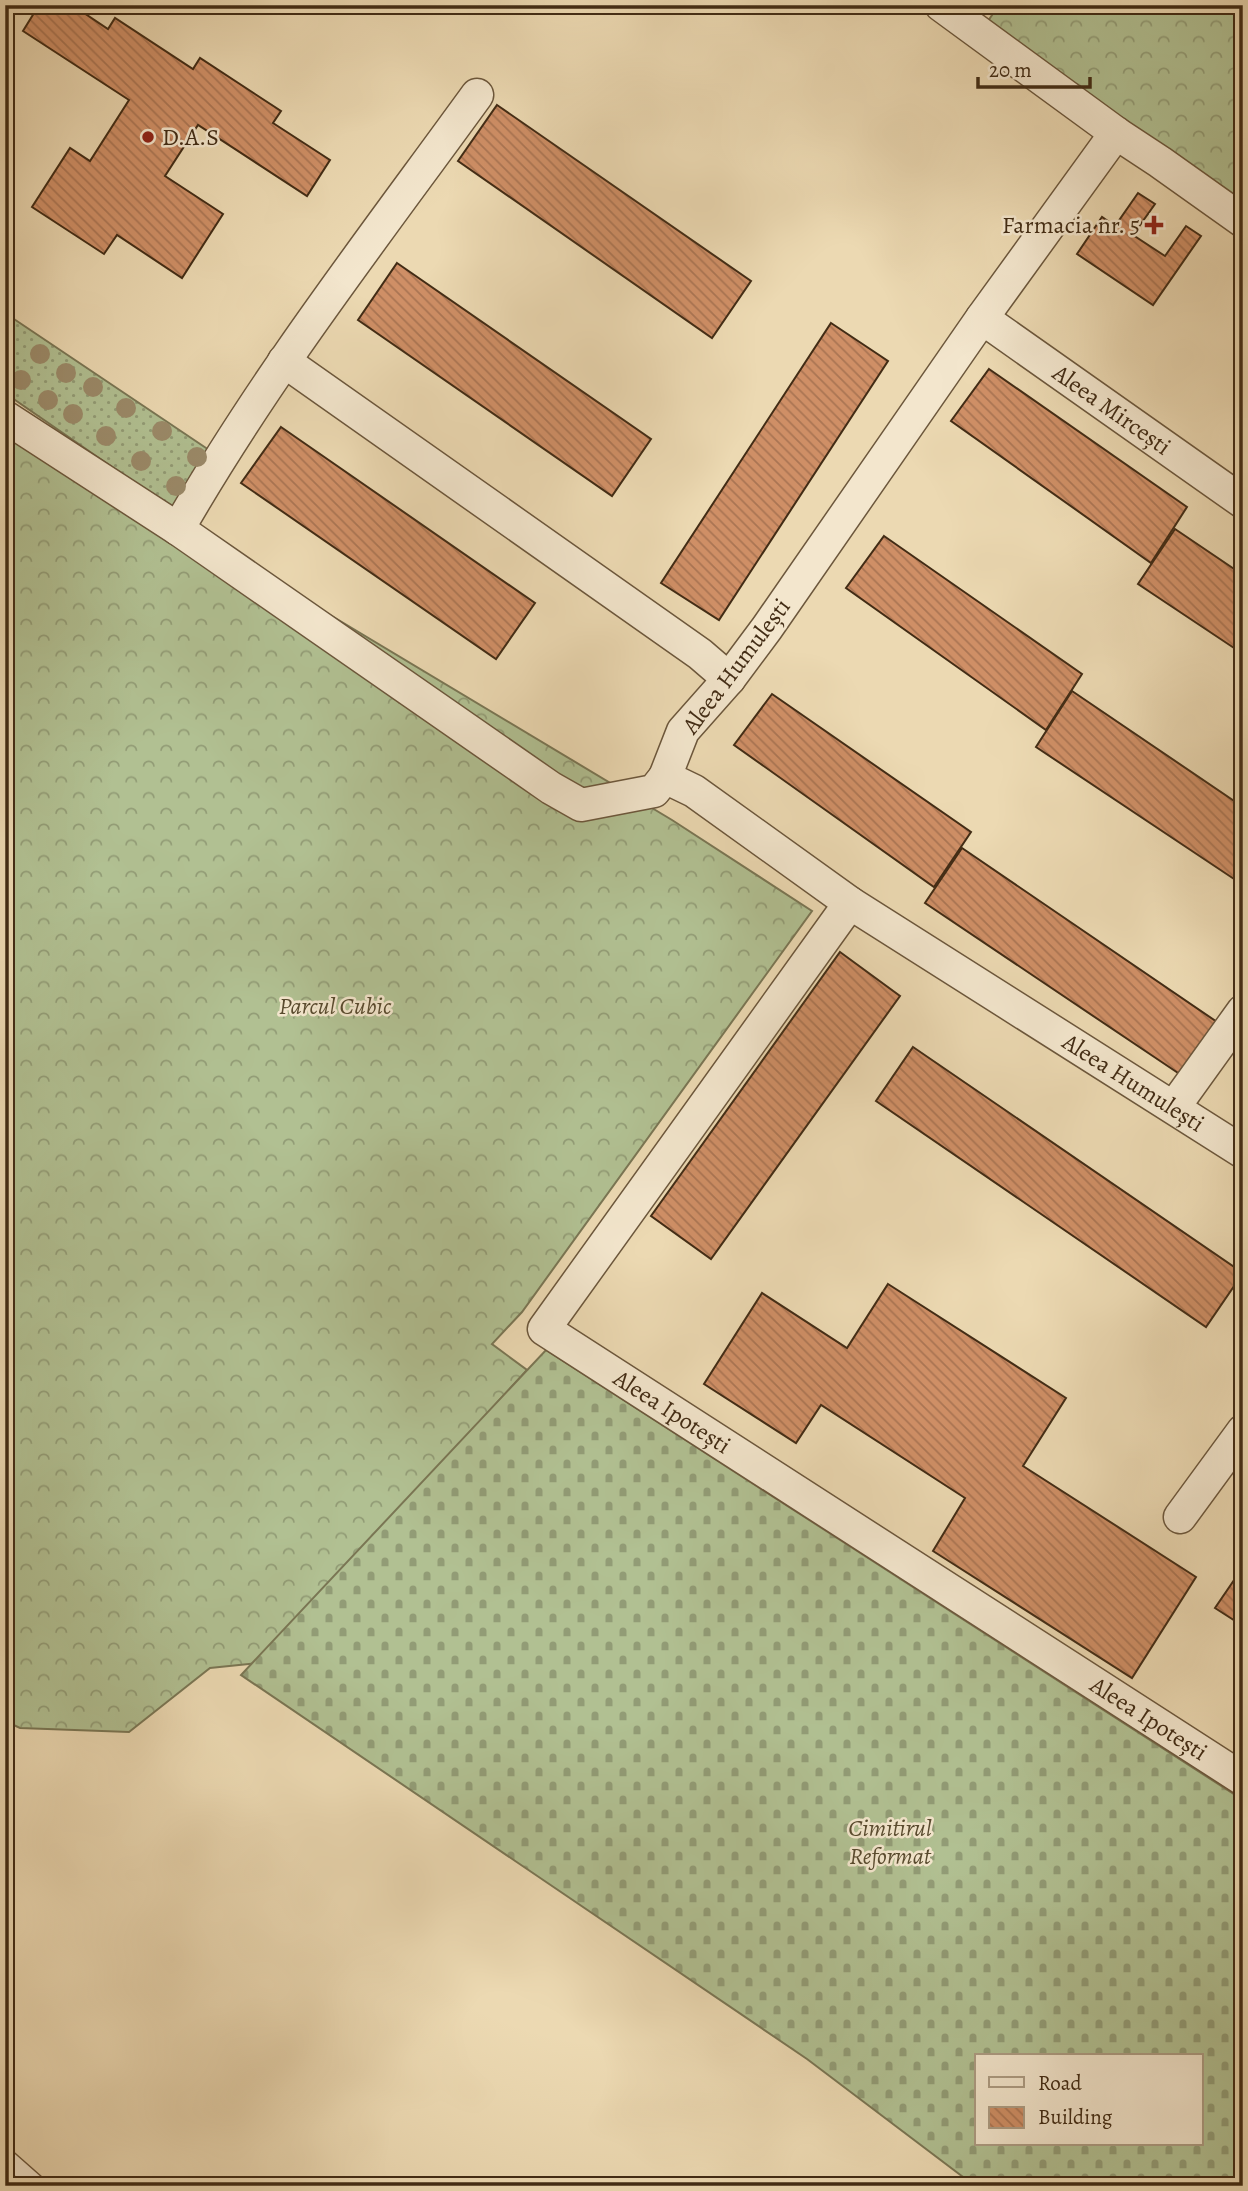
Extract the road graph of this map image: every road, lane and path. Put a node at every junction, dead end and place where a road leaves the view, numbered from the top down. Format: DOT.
graph roads {
  1 [pos="962,11"];
  2 [pos="477,95"];
  3 [pos="1116,133"];
  4 [pos="1243,221"];
  5 [pos="982,318"];
  6 [pos="284,361"];
  7 [pos="5,417"];
  8 [pos="1243,502"];
  9 [pos="178,530"];
  10 [pos="729,678"];
  11 [pos="665,777"];
  12 [pos="850,903"];
  13 [pos="1243,1011"];
  14 [pos="1174,1107"];
  15 [pos="1243,1152"];
  16 [pos="1243,1431"];
  17 [pos="1180,1517"];
  18 [pos="1243,1780"];
  19 [pos="5,2156"];
  20 [pos="39,2186"];
  1 -- 3 [label="street"];
  2 -- 6 [label="street"];
  3 -- 4 [label="street"];
  3 -- 5 [label="street, Aleea Humulești"];
  5 -- 8 [label="street, Aleea Mircești"];
  5 -- 10 [label="street, Aleea Humulești"];
  6 -- 9 [label="street"];
  6 -- 10 [label="street"];
  7 -- 9 [label="street"];
  9 -- 11 [label="street"];
  10 -- 11 [label="street, Aleea Humulești"];
  11 -- 12 [label="street, Aleea Humulești"];
  12 -- 14 [label="street, Aleea Humulești"];
  12 -- 18 [label="street, Aleea Ipotești"];
  13 -- 14 [label="street"];
  14 -- 15 [label="street, Aleea Humulești"];
  16 -- 17 [label="street"];
  19 -- 20 [label="lane"];
}
